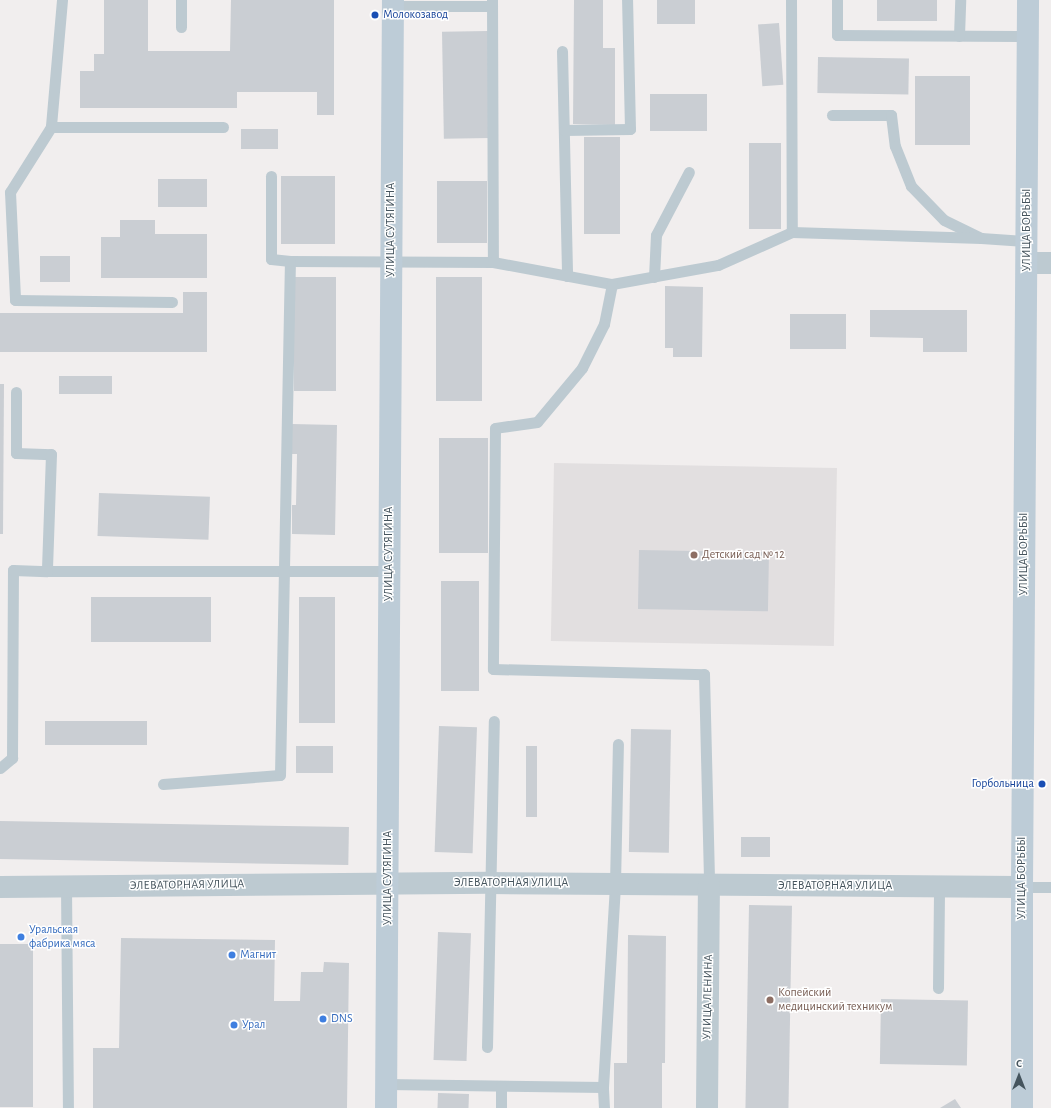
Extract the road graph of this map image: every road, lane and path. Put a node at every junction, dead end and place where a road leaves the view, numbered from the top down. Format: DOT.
graph roads {
  1 [pos="62,0"];
  2 [pos="181,0"];
  3 [pos="627,0"];
  4 [pos="790,0"];
  5 [pos="837,0"];
  6 [pos="960,0"];
  7 [pos="1028,0"];
  8 [pos="393,3"];
  9 [pos="492,3"];
  10 [pos="181,27"];
  11 [pos="959,36"];
  12 [pos="1028,36"];
  13 [pos="562,51"];
  14 [pos="832,115"];
  15 [pos="51,127"];
  16 [pos="223,127"];
  17 [pos="564,130"];
  18 [pos="688,172"];
  19 [pos="271,176"];
  20 [pos="792,232"];
  21 [pos="982,238"];
  22 [pos="1026,252"];
  23 [pos="290,261"];
  24 [pos="391,261"];
  25 [pos="493,262"];
  26 [pos="1051,263"];
  27 [pos="566,276"];
  28 [pos="654,277"];
  29 [pos="612,284"];
  30 [pos="172,302"];
  31 [pos="16,392"];
  32 [pos="47,572"];
  33 [pos="284,572"];
  34 [pos="389,572"];
  35 [pos="494,721"];
  36 [pos="618,744"];
  37 [pos="0,768"];
  38 [pos="163,784"];
  39 [pos="490,882"];
  40 [pos="388,884"];
  41 [pos="615,884"];
  42 [pos="66,886"];
  43 [pos="709,886"];
  44 [pos="0,887"];
  45 [pos="939,887"];
  46 [pos="1051,887"];
  47 [pos="1022,888"];
  48 [pos="938,988"];
  49 [pos="487,1047"];
  50 [pos="386,1084"];
  51 [pos="501,1086"];
  52 [pos="603,1087"];
  53 [pos="68,1108"];
  54 [pos="386,1108"];
  55 [pos="501,1108"];
  56 [pos="604,1108"];
  57 [pos="707,1108"];
  58 [pos="1022,1108"];
  1 -- 15 [label="lane"];
  2 -- 10 [label="lane"];
  3 -- 17 [label="lane"];
  4 -- 20 [label="lane"];
  5 -- 11 [label="lane"];
  6 -- 11 [label="lane"];
  7 -- 12 [label="street, УЛИЦА БОРЬБЫ"];
  8 -- 9 [label="lane"];
  8 -- 24 [label="street, УЛИЦА СУТЯГИНА"];
  9 -- 25 [label="lane"];
  11 -- 12 [label="lane"];
  12 -- 22 [label="street, УЛИЦА БОРЬБЫ"];
  13 -- 17 [label="lane"];
  14 -- 21 [label="lane"];
  15 -- 16 [label="lane"];
  15 -- 30 [label="lane"];
  17 -- 27 [label="lane"];
  18 -- 28 [label="lane"];
  19 -- 23 [label="lane"];
  20 -- 21 [label="lane"];
  20 -- 28 [label="lane"];
  21 -- 22 [label="lane"];
  22 -- 26 [label="street"];
  22 -- 47 [label="street, УЛИЦА БОРЬБЫ"];
  23 -- 24 [label="lane"];
  23 -- 33 [label="lane"];
  24 -- 25 [label="lane"];
  24 -- 34 [label="street, УЛИЦА СУТЯГИНА"];
  25 -- 27 [label="lane"];
  27 -- 29 [label="lane"];
  28 -- 29 [label="lane"];
  29 -- 43 [label="lane"];
  31 -- 32 [label="lane"];
  32 -- 33 [label="lane"];
  32 -- 37 [label="lane"];
  33 -- 34 [label="lane"];
  33 -- 38 [label="lane"];
  34 -- 40 [label="street, УЛИЦА СУТЯГИНА"];
  35 -- 39 [label="lane"];
  36 -- 41 [label="lane"];
  39 -- 40 [label="street, ЭЛЕВАТОРНАЯ УЛИЦА"];
  39 -- 41 [label="street, ЭЛЕВАТОРНАЯ УЛИЦА"];
  39 -- 49 [label="lane"];
  40 -- 42 [label="street, ЭЛЕВАТОРНАЯ УЛИЦА"];
  40 -- 50 [label="street, УЛИЦА СУТЯГИНА"];
  41 -- 43 [label="street, ЭЛЕВАТОРНАЯ УЛИЦА"];
  41 -- 52 [label="lane"];
  42 -- 44 [label="street, ЭЛЕВАТОРНАЯ УЛИЦА"];
  42 -- 53 [label="lane"];
  43 -- 45 [label="street, ЭЛЕВАТОРНАЯ УЛИЦА"];
  43 -- 57 [label="street, УЛИЦА ЛЕНИНА"];
  45 -- 47 [label="street, ЭЛЕВАТОРНАЯ УЛИЦА"];
  45 -- 48 [label="lane"];
  46 -- 47 [label="lane"];
  47 -- 58 [label="street, УЛИЦА БОРЬБЫ"];
  50 -- 51 [label="lane"];
  50 -- 54 [label="street, УЛИЦА СУТЯГИНА"];
  51 -- 52 [label="lane"];
  51 -- 55 [label="lane"];
  52 -- 56 [label="lane"];
}
